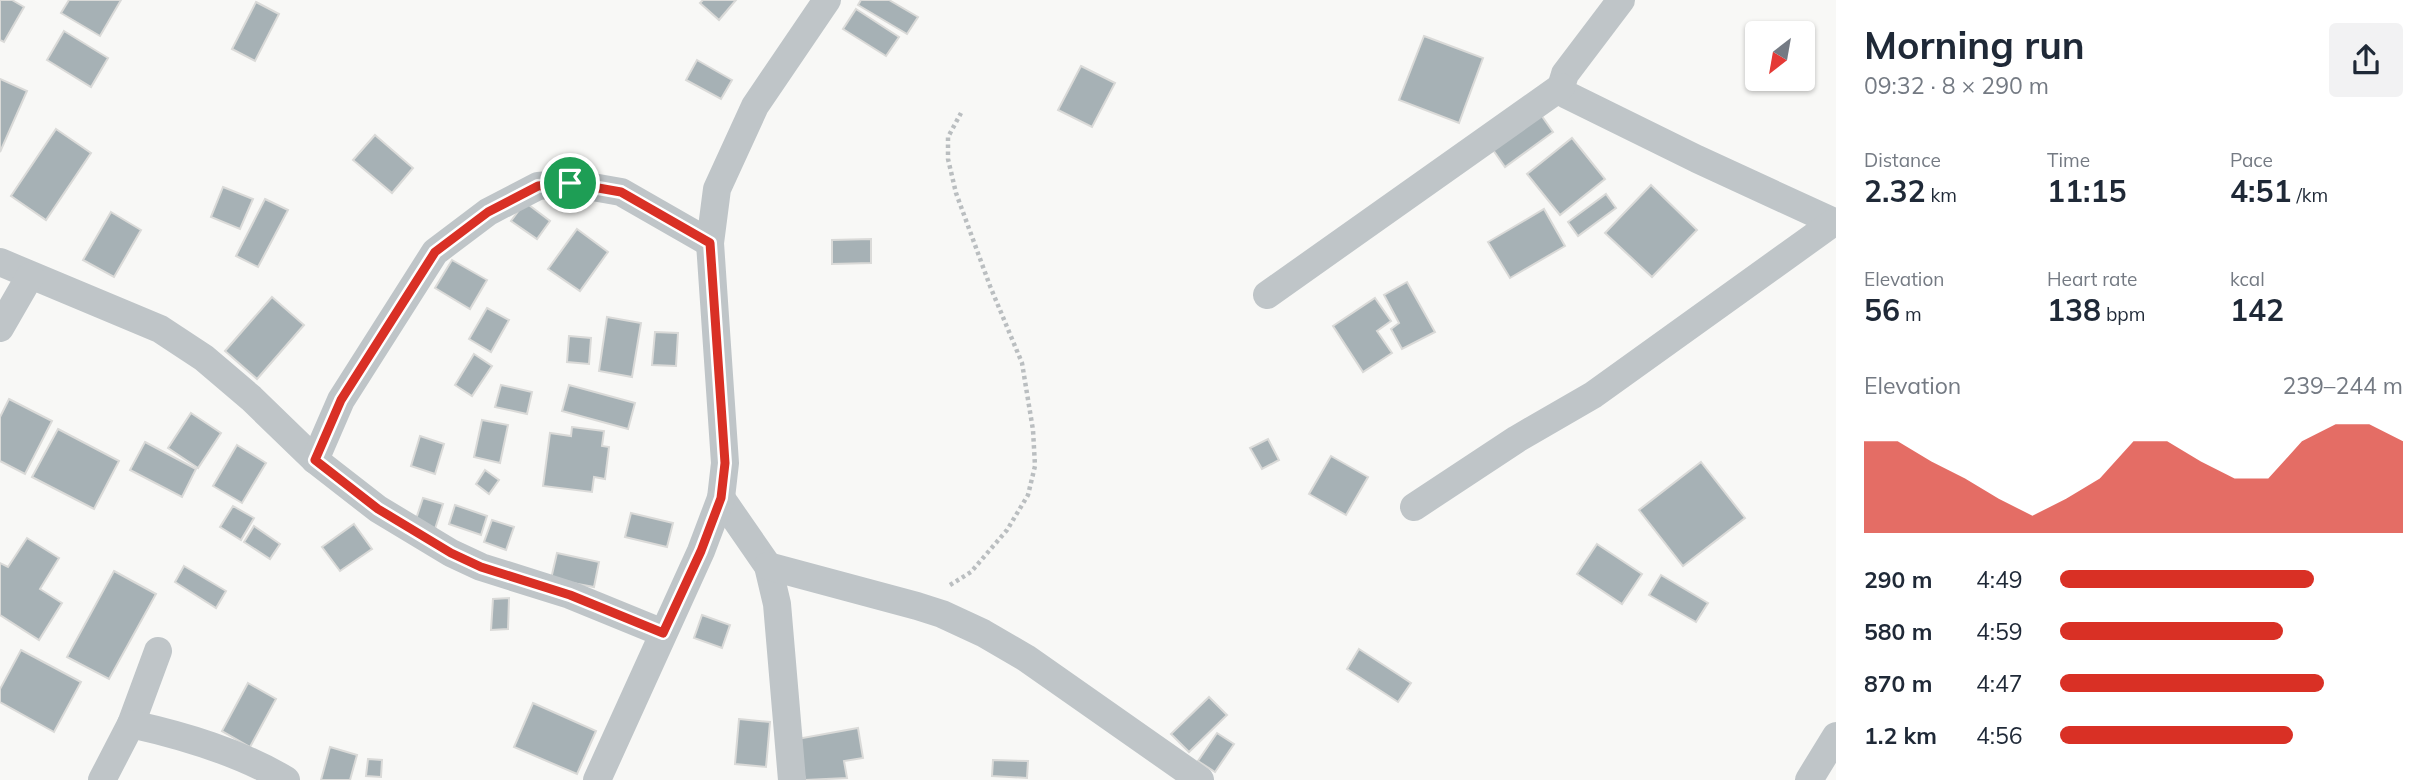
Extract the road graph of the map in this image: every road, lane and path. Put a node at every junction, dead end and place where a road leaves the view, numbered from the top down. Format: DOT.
graph roads {
  1 [pos="827,0"];
  2 [pos="1621,0"];
  3 [pos="1561,87"];
  4 [pos="961,113"];
  5 [pos="1835,223"];
  6 [pos="710,243"];
  7 [pos="0,262"];
  8 [pos="30,276"];
  9 [pos="1267,295"];
  10 [pos="0,328"];
  11 [pos="315,460"];
  12 [pos="721,498"];
  13 [pos="1415,507"];
  14 [pos="768,566"];
  15 [pos="917,606"];
  16 [pos="663,633"];
  17 [pos="158,651"];
  18 [pos="131,724"];
  19 [pos="1836,736"];
  20 [pos="102,780"];
  21 [pos="286,780"];
  22 [pos="597,780"];
  23 [pos="792,780"];
  24 [pos="1200,780"];
  25 [pos="1809,780"];
  1 -- 6 [label="street"];
  2 -- 3 [label="street"];
  3 -- 5 [label="street"];
  3 -- 9 [label="street"];
  4 -- 15 [label="path"];
  5 -- 13 [label="street"];
  6 -- 11 [label="street"];
  6 -- 12 [label="street"];
  7 -- 8 [label="street"];
  8 -- 10 [label="street"];
  8 -- 11 [label="street"];
  11 -- 16 [label="street"];
  12 -- 14 [label="street"];
  12 -- 16 [label="street"];
  14 -- 15 [label="street"];
  14 -- 23 [label="street"];
  15 -- 24 [label="street"];
  16 -- 22 [label="street"];
  17 -- 18 [label="street"];
  18 -- 20 [label="street"];
  18 -- 21 [label="street"];
  19 -- 25 [label="street"];
}
